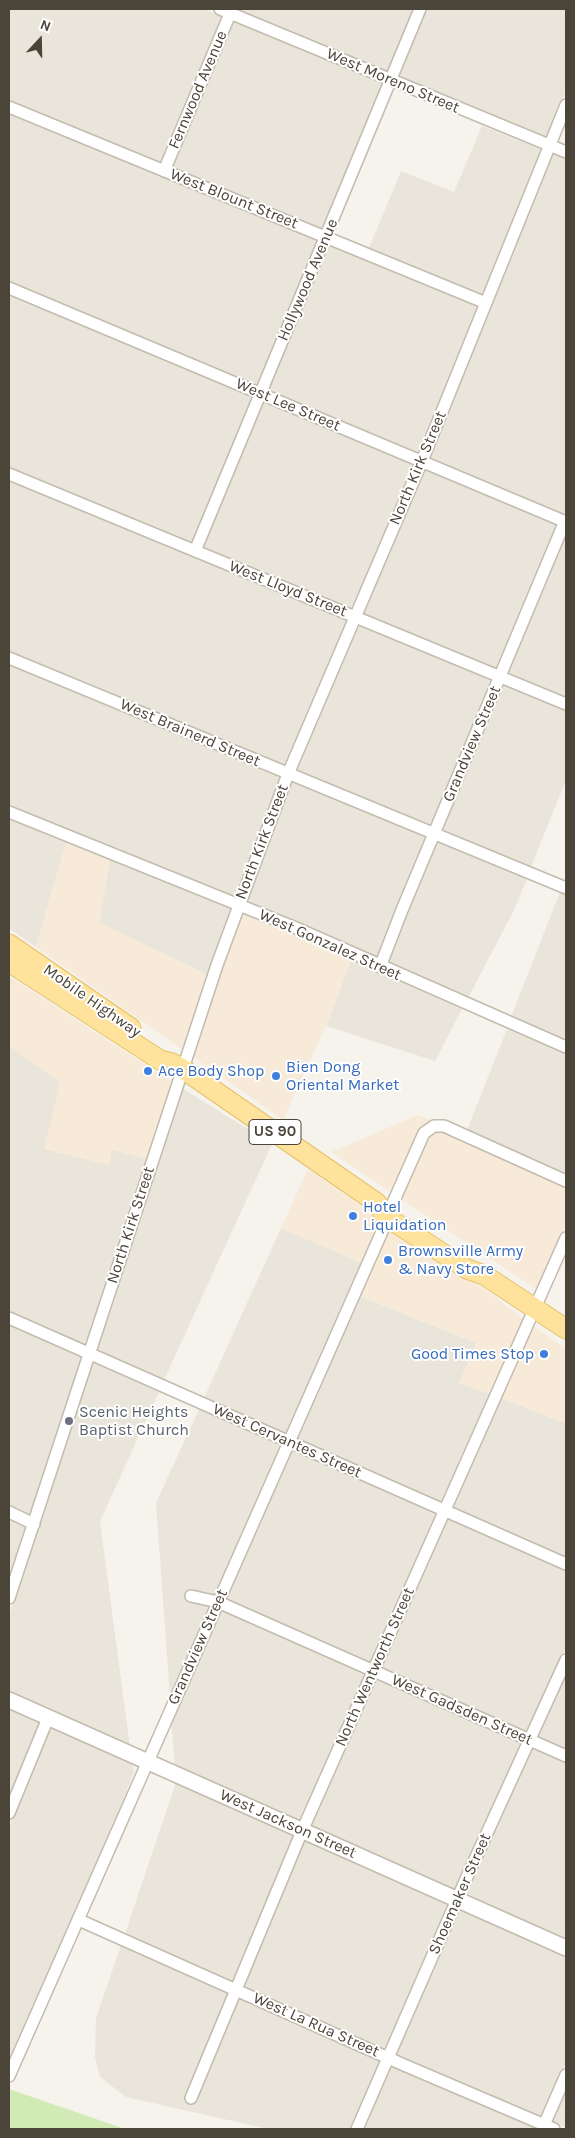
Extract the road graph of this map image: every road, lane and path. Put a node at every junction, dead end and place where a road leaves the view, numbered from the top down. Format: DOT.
graph roads {
  1 [pos="420,9"];
  2 [pos="228,10"];
  3 [pos="391,80"];
  4 [pos="566,106"];
  5 [pos="9,107"];
  6 [pos="550,146"];
  7 [pos="566,152"];
  8 [pos="164,171"];
  9 [pos="326,237"];
  10 [pos="9,288"];
  11 [pos="486,303"];
  12 [pos="260,394"];
  13 [pos="422,461"];
  14 [pos="9,474"];
  15 [pos="566,522"];
  16 [pos="195,551"];
  17 [pos="354,616"];
  18 [pos="9,658"];
  19 [pos="500,676"];
  20 [pos="566,704"];
  21 [pos="288,774"];
  22 [pos="9,812"];
  23 [pos="434,833"];
  24 [pos="566,888"];
  25 [pos="238,905"];
  26 [pos="9,944"];
  27 [pos="9,962"];
  28 [pos="380,967"];
  29 [pos="566,1047"];
  30 [pos="177,1066"];
  31 [pos="566,1180"];
  32 [pos="386,1209"];
  33 [pos="566,1238"];
  34 [pos="535,1308"];
  35 [pos="9,1318"];
  36 [pos="566,1329"];
  37 [pos="88,1354"];
  38 [pos="288,1442"];
  39 [pos="444,1511"];
  40 [pos="9,1512"];
  41 [pos="34,1524"];
  42 [pos="566,1564"];
  43 [pos="191,1596"];
  44 [pos="9,1598"];
  45 [pos="218,1602"];
  46 [pos="566,1660"];
  47 [pos="374,1671"];
  48 [pos="9,1700"];
  49 [pos="48,1718"];
  50 [pos="529,1739"];
  51 [pos="566,1756"];
  52 [pos="147,1762"];
  53 [pos="9,1813"];
  54 [pos="302,1831"];
  55 [pos="458,1900"];
  56 [pos="79,1920"];
  57 [pos="566,1948"];
  58 [pos="236,1990"];
  59 [pos="388,2058"];
  60 [pos="566,2075"];
  61 [pos="9,2076"];
  62 [pos="190,2098"];
  63 [pos="549,2127"];
  64 [pos="357,2129"];
  1 -- 3 [label="street, Hollywood Avenue"];
  2 -- 3 [label="street, West Moreno Street"];
  2 -- 8 [label="street, Fernwood Avenue"];
  3 -- 6 [label="street, West Moreno Street"];
  3 -- 9 [label="street, Hollywood Avenue"];
  4 -- 6 [label="street, North Kirk Street"];
  5 -- 8 [label="street, West Blount Street"];
  6 -- 7 [label="street, West Moreno Street"];
  6 -- 11 [label="street, North Kirk Street"];
  8 -- 9 [label="street, West Blount Street"];
  9 -- 11 [label="street, West Blount Street"];
  9 -- 12 [label="street, Hollywood Avenue"];
  10 -- 12 [label="street, West Lee Street"];
  11 -- 13 [label="street, North Kirk Street"];
  12 -- 13 [label="street, West Lee Street"];
  12 -- 16 [label="street, Hollywood Avenue"];
  13 -- 15 [label="street, West Lee Street"];
  13 -- 17 [label="street, North Kirk Street"];
  14 -- 16 [label="street, West Lloyd Street"];
  15 -- 19 [label="street, Grandview Street"];
  16 -- 17 [label="street, West Lloyd Street"];
  17 -- 19 [label="street, West Lloyd Street"];
  17 -- 21 [label="street, North Kirk Street"];
  18 -- 21 [label="street, West Brainerd Street"];
  19 -- 20 [label="street, West Lloyd Street"];
  19 -- 23 [label="street, Grandview Street"];
  21 -- 23 [label="street, West Brainerd Street"];
  21 -- 25 [label="street, North Kirk Street"];
  22 -- 25 [label="street, West Gonzalez Street"];
  23 -- 24 [label="street, West Brainerd Street"];
  23 -- 28 [label="street, Grandview Street"];
  25 -- 28 [label="street, West Gonzalez Street"];
  25 -- 30 [label="street, North Kirk Street"];
  26 -- 30 [label="main road, Mobile Highway / US 90"];
  27 -- 30 [label="main road, Mobile Highway / US 90"];
  28 -- 29 [label="street, West Gonzalez Street"];
  30 -- 32 [label="main road, Mobile Highway / US 90"];
  30 -- 37 [label="street, North Kirk Street"];
  31 -- 32 [label="street, Grandview Street"];
  32 -- 34 [label="main road, Mobile Highway / US 90"];
  32 -- 38 [label="street, Grandview Street"];
  33 -- 34 [label="street, North Wentworth Street"];
  34 -- 36 [label="main road, Mobile Highway / US 90"];
  34 -- 39 [label="street, North Wentworth Street"];
  35 -- 37 [label="street, West Cervantes Street"];
  37 -- 38 [label="street, West Cervantes Street"];
  37 -- 41 [label="street, North Kirk Street"];
  38 -- 39 [label="street, West Cervantes Street"];
  38 -- 45 [label="street, Grandview Street"];
  39 -- 42 [label="street, West Cervantes Street"];
  39 -- 47 [label="street, North Wentworth Street"];
  40 -- 41 [label="street"];
  41 -- 44 [label="street, North Kirk Street"];
  43 -- 45 [label="street, West Gadsden Street"];
  45 -- 47 [label="street, West Gadsden Street"];
  45 -- 52 [label="street, Grandview Street"];
  46 -- 50 [label="street, Shoemaker Street"];
  47 -- 50 [label="street, West Gadsden Street"];
  47 -- 54 [label="street, North Wentworth Street"];
  48 -- 49 [label="street, West Jackson Street"];
  49 -- 52 [label="street, West Jackson Street"];
  49 -- 53 [label="street"];
  50 -- 51 [label="street, West Gadsden Street"];
  50 -- 55 [label="street, Shoemaker Street"];
  52 -- 54 [label="street, West Jackson Street"];
  52 -- 56 [label="street, Grandview Street"];
  54 -- 55 [label="street, West Jackson Street"];
  54 -- 58 [label="street, North Wentworth Street"];
  55 -- 57 [label="street, West Jackson Street"];
  55 -- 59 [label="street, Shoemaker Street"];
  56 -- 58 [label="street, West La Rua Street"];
  56 -- 61 [label="street, Grandview Street"];
  58 -- 59 [label="street, West La Rua Street"];
  58 -- 62 [label="street, North Wentworth Street"];
  59 -- 63 [label="street, West La Rua Street"];
  59 -- 64 [label="street, Shoemaker Street"];
  60 -- 63 [label="street"];
}
